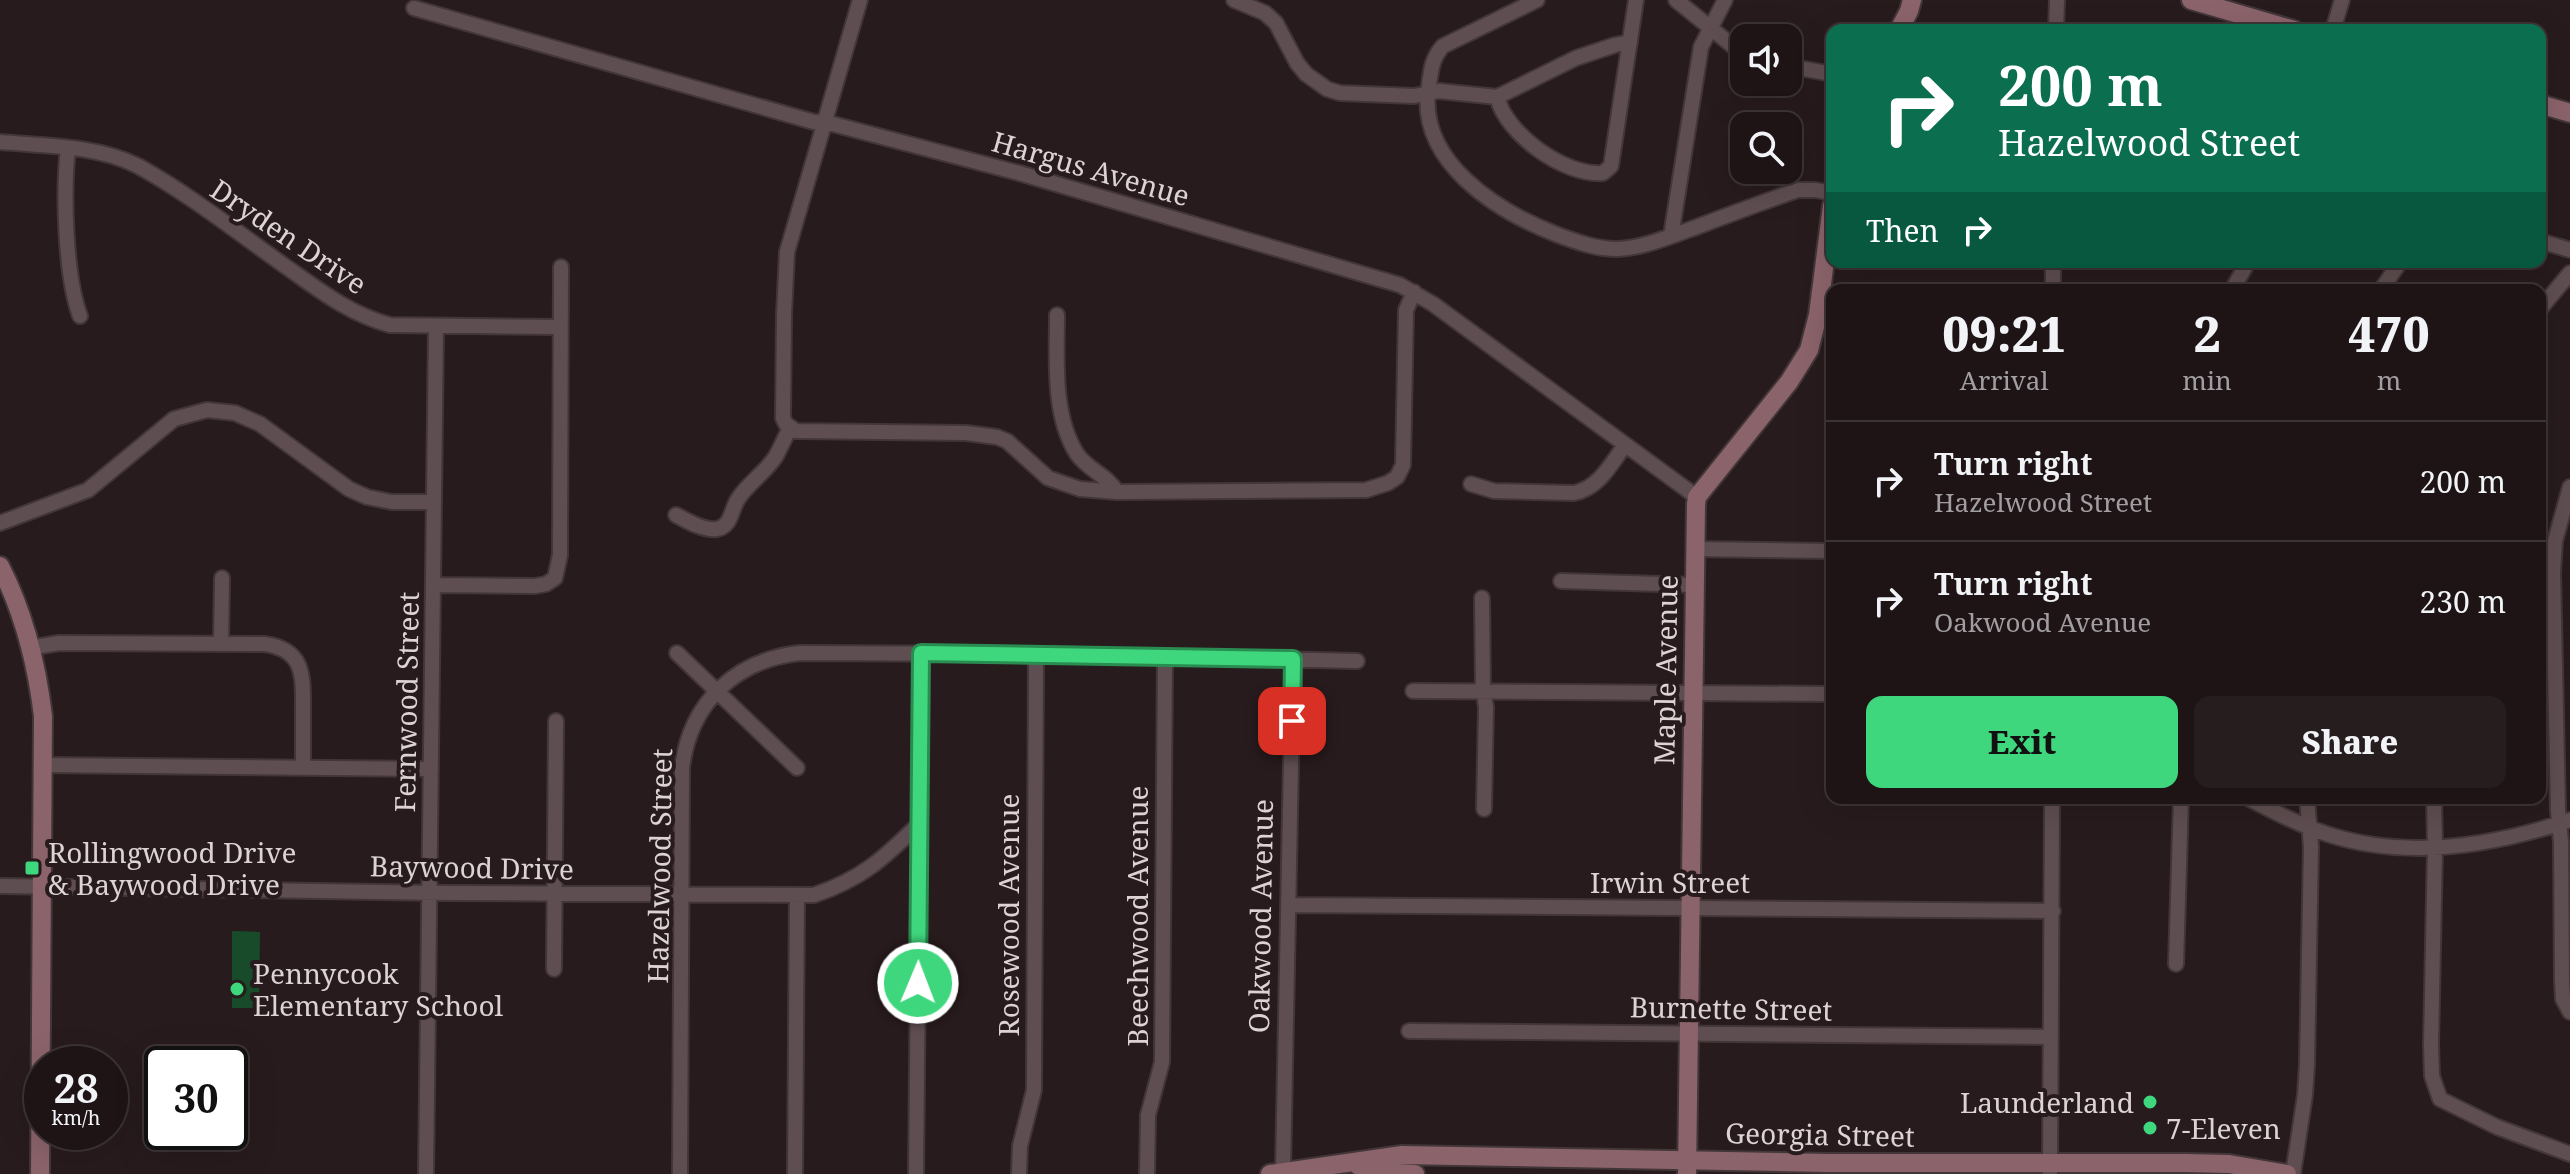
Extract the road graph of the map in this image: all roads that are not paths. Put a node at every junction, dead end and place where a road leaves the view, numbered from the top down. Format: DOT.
graph roads {
  1 [pos="860,0"];
  2 [pos="1234,0"];
  3 [pos="1537,0"];
  4 [pos="1636,0"];
  5 [pos="1676,0"];
  6 [pos="1725,0"];
  7 [pos="1912,0"];
  8 [pos="2057,0"];
  9 [pos="2191,0"];
  10 [pos="2342,0"];
  11 [pos="414,8"];
  12 [pos="1902,24"];
  13 [pos="2056,24"];
  14 [pos="2273,24"];
  15 [pos="2335,24"];
  16 [pos="1710,28"];
  17 [pos="1630,42"];
  18 [pos="1730,44"];
  19 [pos="1802,69"];
  20 [pos="1826,73"];
  21 [pos="1427,92"];
  22 [pos="1497,97"];
  23 [pos="2546,106"];
  24 [pos="2570,113"];
  25 [pos="825,122"];
  26 [pos="0,142"];
  27 [pos="68,148"];
  28 [pos="1826,192"];
  29 [pos="1671,236"];
  30 [pos="2546,243"];
  31 [pos="2570,250"];
  32 [pos="1826,253"];
  33 [pos="561,267"];
  34 [pos="2570,273"];
  35 [pos="1414,292"];
  36 [pos="2546,302"];
  37 [pos="1057,315"];
  38 [pos="80,316"];
  39 [pos="436,327"];
  40 [pos="560,327"];
  41 [pos="787,423"];
  42 [pos="1625,445"];
  43 [pos="1471,484"];
  44 [pos="2570,487"];
  45 [pos="1117,492"];
  46 [pos="1697,497"];
  47 [pos="434,502"];
  48 [pos="676,515"];
  49 [pos="0,523"];
  50 [pos="1695,549"];
  51 [pos="1826,551"];
  52 [pos="0,566"];
  53 [pos="222,578"];
  54 [pos="1561,581"];
  55 [pos="433,585"];
  56 [pos="1694,585"];
  57 [pos="1482,598"];
  58 [pos="221,644"];
  59 [pos="29,648"];
  60 [pos="677,653"];
  61 [pos="921,653"];
  62 [pos="1036,654"];
  63 [pos="1165,656"];
  64 [pos="1293,659"];
  65 [pos="1357,661"];
  66 [pos="1483,690"];
  67 [pos="1413,691"];
  68 [pos="717,693"];
  69 [pos="1693,693"];
  70 [pos="1826,694"];
  71 [pos="556,721"];
  72 [pos="44,765"];
  73 [pos="303,768"];
  74 [pos="797,768"];
  75 [pos="431,769"];
  76 [pos="2052,804"];
  77 [pos="2181,804"];
  78 [pos="2259,804"];
  79 [pos="2307,804"];
  80 [pos="2434,804"];
  81 [pos="1484,809"];
  82 [pos="2565,822"];
  83 [pos="919,824"];
  84 [pos="2308,827"];
  85 [pos="2435,847"];
  86 [pos="0,886"];
  87 [pos="42,886"];
  88 [pos="429,893"];
  89 [pos="555,894"];
  90 [pos="682,894"];
  91 [pos="797,895"];
  92 [pos="1288,905"];
  93 [pos="1691,908"];
  94 [pos="2053,911"];
  95 [pos="2176,964"];
  96 [pos="554,969"];
  97 [pos="2570,1012"];
  98 [pos="1409,1031"];
  99 [pos="1688,1034"];
  100 [pos="2051,1037"];
  101 [pos="2570,1154"];
  102 [pos="1353,1164"];
  103 [pos="1687,1167"];
  104 [pos="2050,1168"];
  105 [pos="2186,1168"];
  106 [pos="1279,1173"];
  107 [pos="40,1174"];
  108 [pos="426,1174"];
  109 [pos="680,1174"];
  110 [pos="795,1174"];
  111 [pos="916,1174"];
  112 [pos="1019,1174"];
  113 [pos="1147,1174"];
  114 [pos="1415,1174"];
  115 [pos="2287,1174"];
  116 [pos="2293,1174"];
  1 -- 25 [label="street"];
  2 -- 21 [label="street"];
  3 -- 21 [label="street"];
  4 -- 17 [label="street"];
  5 -- 16 [label="street"];
  6 -- 16 [label="street"];
  7 -- 12 [label="street"];
  8 -- 13 [label="street"];
  9 -- 14 [label="street"];
  10 -- 15 [label="street"];
  11 -- 25 [label="street, Hargus Avenue"];
  16 -- 18 [label="street"];
  16 -- 29 [label="street"];
  17 -- 22 [label="street"];
  17 -- 22 [label="street"];
  19 -- 20 [label="street"];
  21 -- 22 [label="street"];
  21 -- 29 [label="street"];
  23 -- 24 [label="street"];
  25 -- 35 [label="street, Hargus Avenue"];
  25 -- 41 [label="street"];
  26 -- 27 [label="street, Dryden Drive"];
  27 -- 38 [label="street"];
  27 -- 39 [label="street, Dryden Drive"];
  28 -- 29 [label="street"];
  30 -- 31 [label="street"];
  32 -- 46 [label="street"];
  33 -- 40 [label="street"];
  34 -- 36 [label="street"];
  35 -- 42 [label="street, Hargus Avenue"];
  35 -- 45 [label="street"];
  37 -- 45 [label="street"];
  39 -- 40 [label="street, Dryden Drive"];
  39 -- 47 [label="street, Fernwood Street"];
  40 -- 55 [label="street"];
  41 -- 45 [label="street"];
  41 -- 48 [label="street"];
  42 -- 43 [label="street"];
  42 -- 46 [label="street, Hargus Avenue"];
  44 -- 82 [label="street"];
  46 -- 50 [label="street, Maple Avenue"];
  47 -- 49 [label="street"];
  47 -- 55 [label="street, Fernwood Street"];
  50 -- 51 [label="street"];
  50 -- 56 [label="street, Maple Avenue"];
  52 -- 59 [label="street"];
  53 -- 58 [label="street"];
  54 -- 56 [label="street"];
  55 -- 75 [label="street, Fernwood Street"];
  56 -- 69 [label="street, Maple Avenue"];
  57 -- 66 [label="street"];
  58 -- 59 [label="street"];
  58 -- 73 [label="street"];
  59 -- 72 [label="street"];
  60 -- 68 [label="street"];
  61 -- 62 [label="street, Hazelwood Street"];
  61 -- 68 [label="street, Hazelwood Street"];
  61 -- 83 [label="street"];
  62 -- 63 [label="street, Hazelwood Street"];
  62 -- 112 [label="street, Rosewood Avenue"];
  63 -- 64 [label="street, Hazelwood Street"];
  63 -- 113 [label="street, Beechwood Avenue"];
  64 -- 65 [label="street, Hazelwood Street"];
  64 -- 92 [label="street, Oakwood Avenue"];
  66 -- 67 [label="street"];
  66 -- 69 [label="street"];
  66 -- 81 [label="street"];
  68 -- 74 [label="street"];
  68 -- 90 [label="street, Hazelwood Street"];
  69 -- 70 [label="street"];
  69 -- 93 [label="street, Maple Avenue"];
  71 -- 89 [label="street"];
  72 -- 73 [label="street"];
  72 -- 87 [label="street"];
  73 -- 75 [label="street"];
  75 -- 88 [label="street, Fernwood Street"];
  76 -- 94 [label="street"];
  77 -- 95 [label="street"];
  78 -- 84 [label="street"];
  79 -- 84 [label="street"];
  80 -- 85 [label="street"];
  82 -- 85 [label="street"];
  82 -- 97 [label="street"];
  83 -- 91 [label="street, Baywood Drive"];
  83 -- 111 [label="street"];
  84 -- 85 [label="street"];
  84 -- 116 [label="street"];
  85 -- 101 [label="street"];
  86 -- 87 [label="street, Baywood Drive"];
  87 -- 88 [label="street, Baywood Drive"];
  87 -- 107 [label="street"];
  88 -- 89 [label="street, Baywood Drive"];
  88 -- 108 [label="street, Fernwood Street"];
  89 -- 90 [label="street, Baywood Drive"];
  89 -- 96 [label="street"];
  90 -- 91 [label="street, Baywood Drive"];
  90 -- 109 [label="street, Hazelwood Street"];
  91 -- 110 [label="street"];
  92 -- 93 [label="street, Irwin Street"];
  92 -- 106 [label="street, Oakwood Avenue"];
  93 -- 94 [label="street, Irwin Street"];
  93 -- 99 [label="street, Maple Avenue"];
  94 -- 100 [label="street"];
  98 -- 99 [label="street, Burnette Street"];
  99 -- 100 [label="street, Burnette Street"];
  99 -- 103 [label="street, Maple Avenue"];
  100 -- 104 [label="street"];
  102 -- 103 [label="street, Georgia Street"];
  102 -- 106 [label="street, Georgia Street"];
  102 -- 114 [label="street, Georgia Street"];
  103 -- 104 [label="street, Georgia Street"];
  104 -- 105 [label="street, Georgia Street"];
  105 -- 115 [label="street, Georgia Street"];
}
